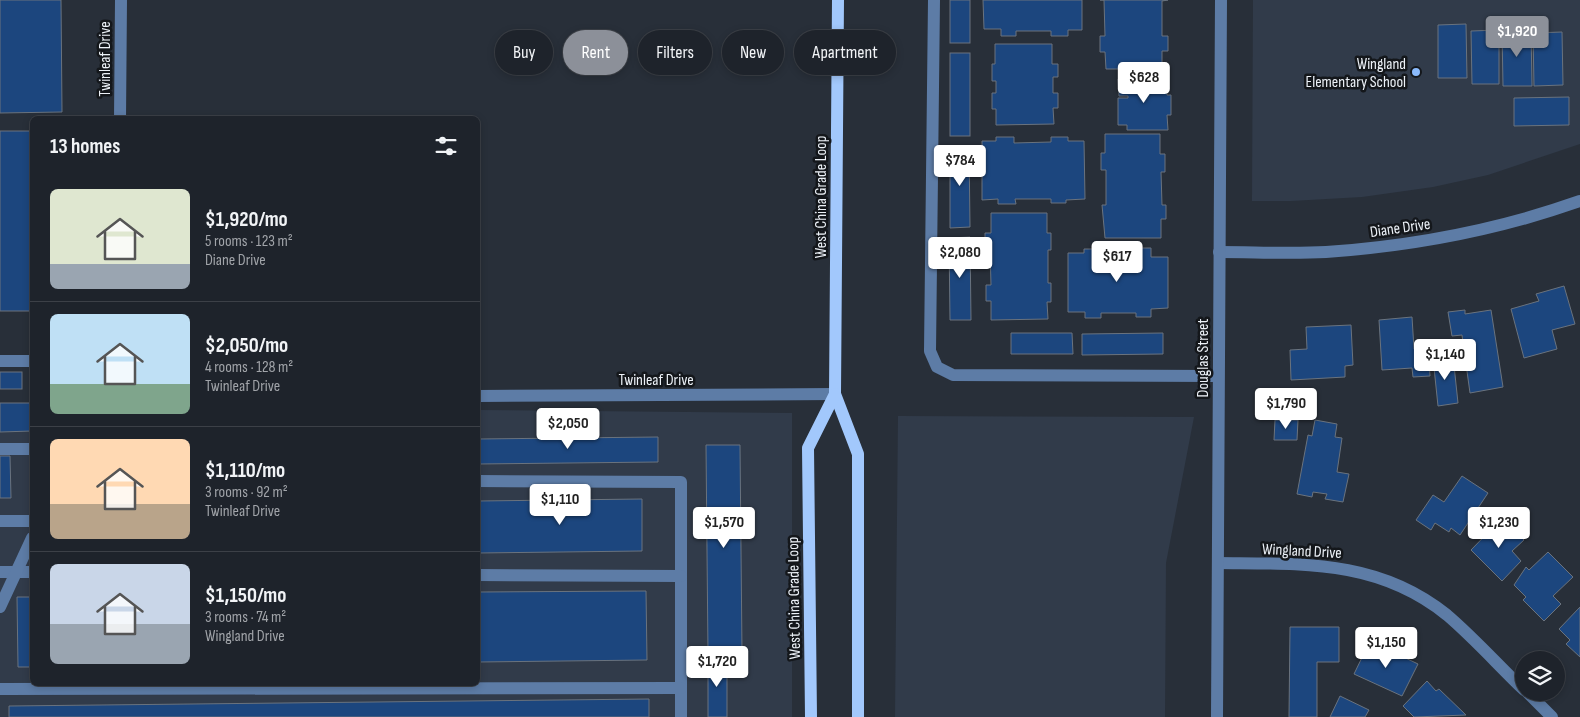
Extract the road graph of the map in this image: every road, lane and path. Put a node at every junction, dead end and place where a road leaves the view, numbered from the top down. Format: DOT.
graph roads {
  1 [pos="121,0"];
  2 [pos="838,0"];
  3 [pos="934,0"];
  4 [pos="1221,0"];
  5 [pos="120,116"];
  6 [pos="1580,201"];
  7 [pos="1219,252"];
  8 [pos="0,361"];
  9 [pos="30,362"];
  10 [pos="1218,376"];
  11 [pos="835,394"];
  12 [pos="480,396"];
  13 [pos="0,449"];
  14 [pos="30,449"];
  15 [pos="480,481"];
  16 [pos="0,521"];
  17 [pos="30,521"];
  18 [pos="30,542"];
  19 [pos="1218,563"];
  20 [pos="0,572"];
  21 [pos="16,572"];
  22 [pos="30,572"];
  23 [pos="480,575"];
  24 [pos="681,576"];
  25 [pos="0,607"];
  26 [pos="1515,681"];
  27 [pos="0,688"];
  28 [pos="681,688"];
  29 [pos="1536,701"];
  30 [pos="680,717"];
  31 [pos="811,717"];
  32 [pos="858,717"];
  33 [pos="1216,717"];
  34 [pos="1552,717"];
  1 -- 5 [label="street, Twinleaf Drive"];
  2 -- 11 [label="main road, West China Grade Loop"];
  3 -- 10 [label="street"];
  4 -- 7 [label="street, Douglas Street"];
  6 -- 7 [label="street, Diane Drive"];
  7 -- 10 [label="street, Douglas Street"];
  8 -- 9 [label="street"];
  10 -- 19 [label="street, Douglas Street"];
  11 -- 12 [label="street, Twinleaf Drive"];
  11 -- 31 [label="main road, West China Grade Loop"];
  11 -- 32 [label="main road, West China Grade Loop"];
  13 -- 14 [label="street"];
  15 -- 24 [label="street"];
  16 -- 17 [label="street"];
  18 -- 21 [label="street"];
  19 -- 26 [label="street, Wingland Drive"];
  19 -- 33 [label="street, Douglas Street"];
  20 -- 21 [label="street"];
  21 -- 22 [label="street"];
  21 -- 25 [label="street"];
  23 -- 24 [label="street"];
  24 -- 28 [label="street"];
  27 -- 28 [label="street"];
  28 -- 30 [label="street"];
  29 -- 34 [label="street"];
}
